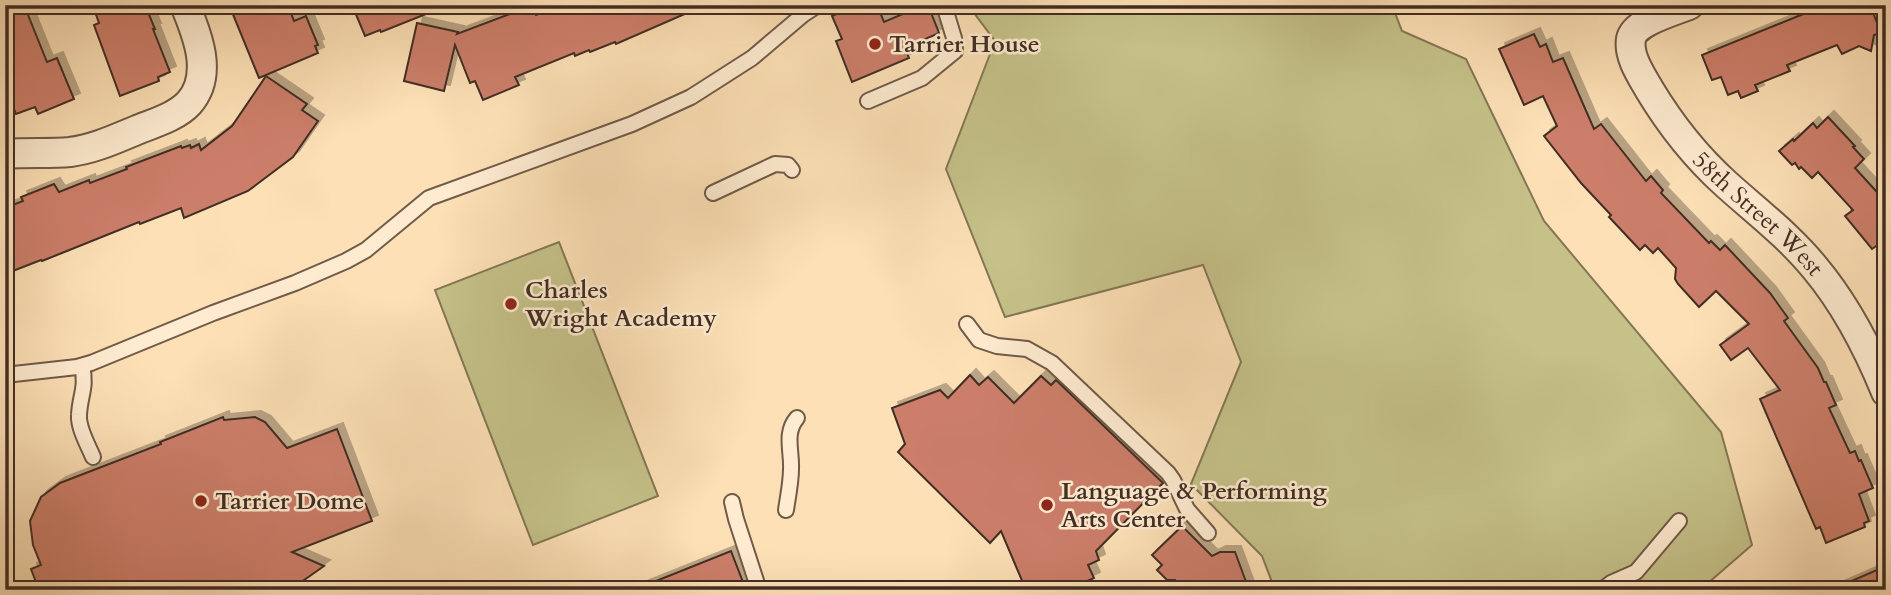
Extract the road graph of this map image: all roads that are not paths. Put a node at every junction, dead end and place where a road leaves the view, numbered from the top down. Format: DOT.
graph roads {
  1 [pos="185,5"];
  2 [pos="818,5"];
  3 [pos="944,5"];
  4 [pos="1689,5"];
  5 [pos="868,101"];
  6 [pos="5,154"];
  7 [pos="792,170"];
  8 [pos="713,193"];
  9 [pos="967,324"];
  10 [pos="82,366"];
  11 [pos="5,375"];
  12 [pos="1886,392"];
  13 [pos="797,418"];
  14 [pos="93,457"];
  15 [pos="732,502"];
  16 [pos="786,510"];
  17 [pos="1679,521"];
  18 [pos="1208,533"];
  19 [pos="759,590"];
  20 [pos="1602,590"];
  1 -- 6 [label="street"];
  2 -- 10 [label="lane"];
  3 -- 5 [label="lane"];
  4 -- 12 [label="street, 58th Street West"];
  7 -- 8 [label="lane"];
  9 -- 18 [label="lane"];
  10 -- 11 [label="lane"];
  10 -- 14 [label="lane"];
  13 -- 16 [label="lane"];
  15 -- 19 [label="lane"];
  17 -- 20 [label="lane"];
}
